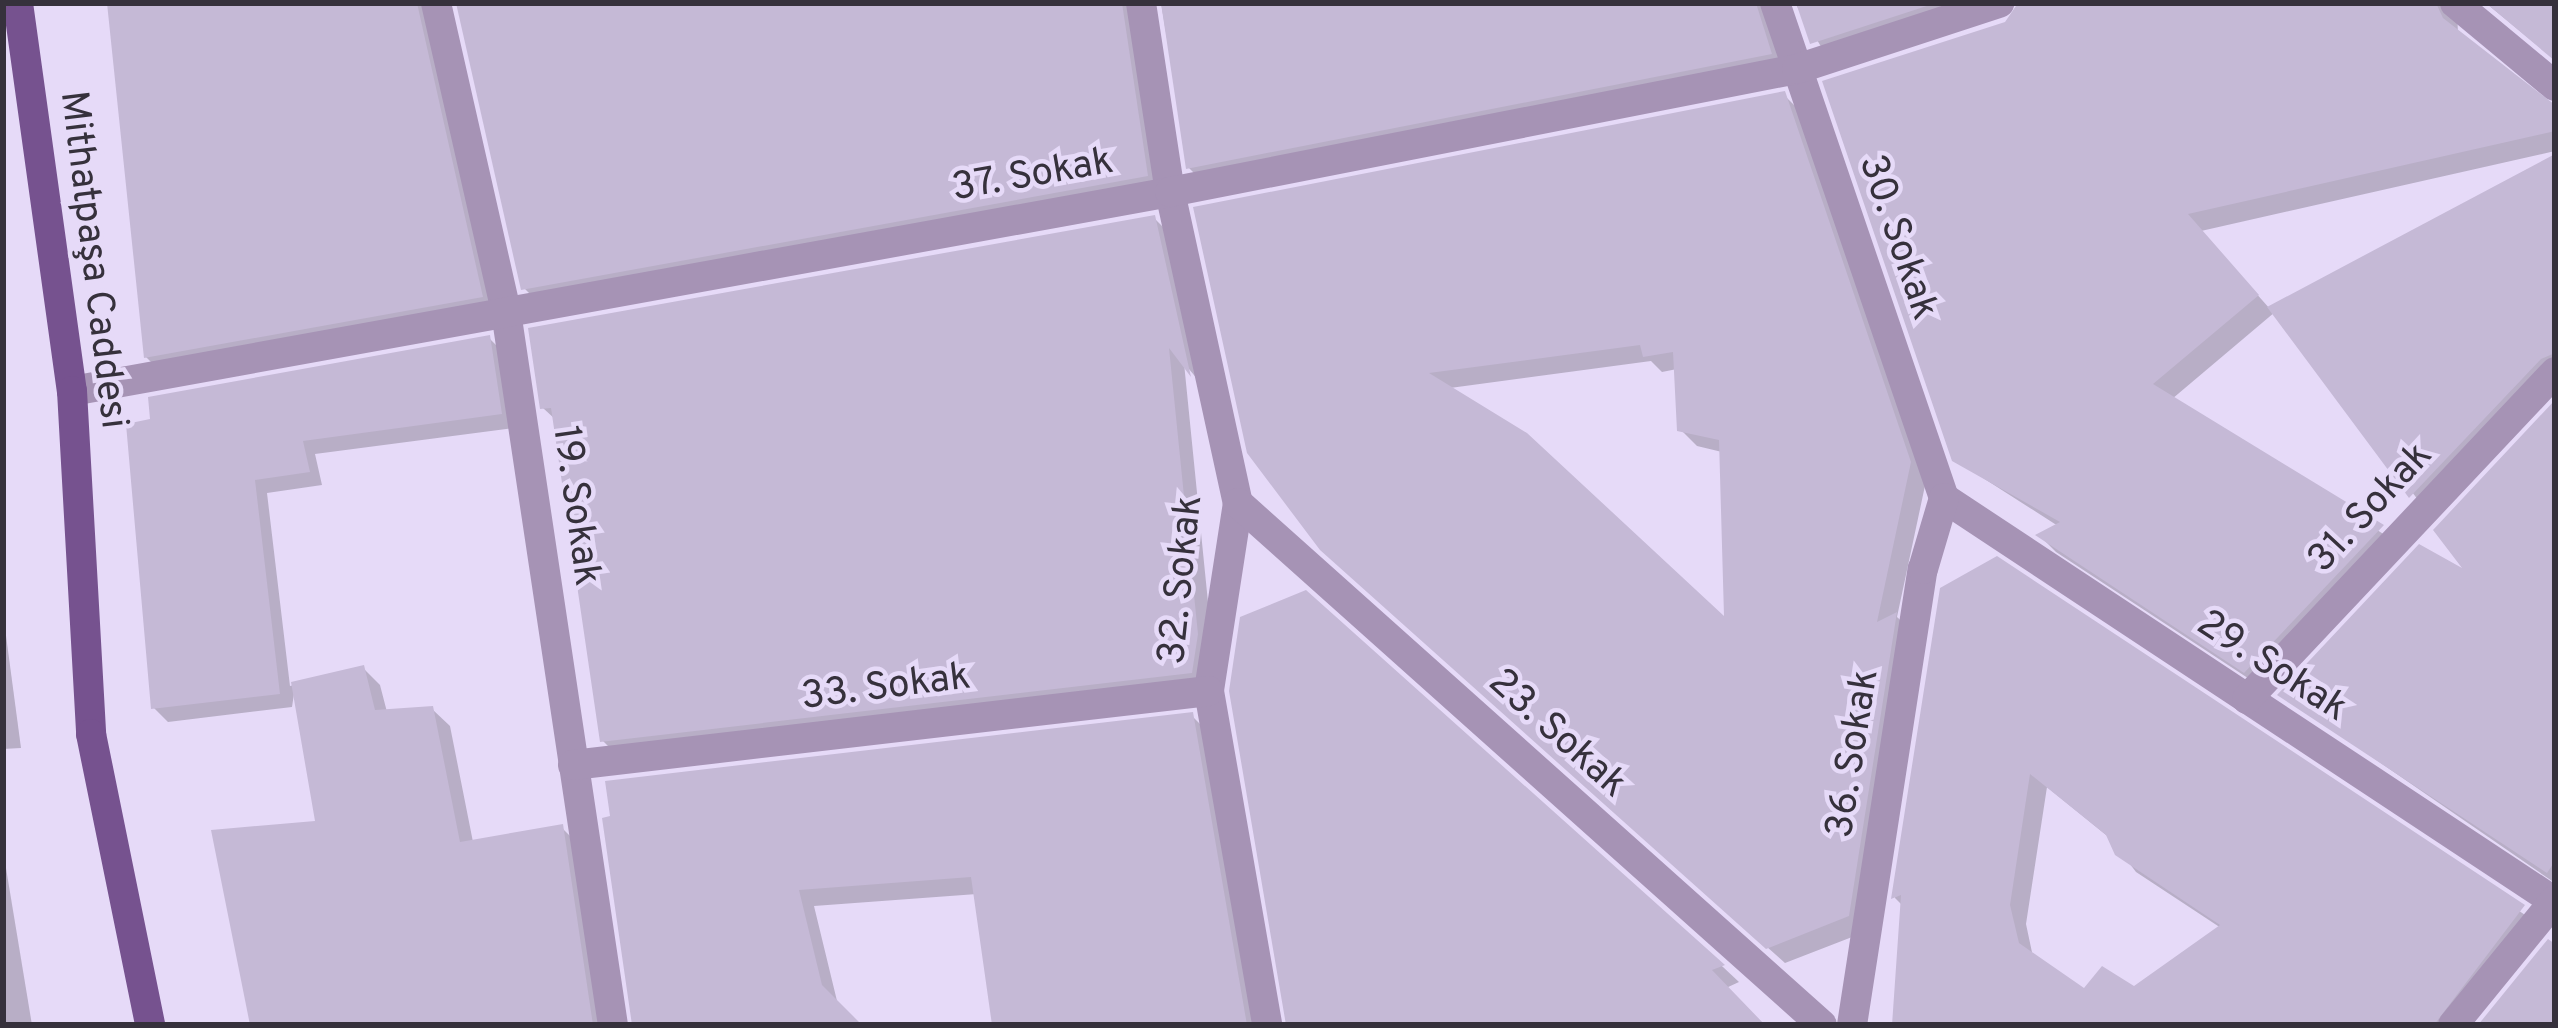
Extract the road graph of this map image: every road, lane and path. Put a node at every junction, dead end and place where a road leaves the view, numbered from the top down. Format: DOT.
graph roads {
  1 [pos="18,3"];
  2 [pos="436,3"];
  3 [pos="1141,3"];
  4 [pos="1775,3"];
  5 [pos="1999,3"];
  6 [pos="2455,3"];
  7 [pos="1797,69"];
  8 [pos="2555,86"];
  9 [pos="1170,192"];
  10 [pos="506,312"];
  11 [pos="2555,372"];
  12 [pos="72,391"];
  13 [pos="1944,498"];
  14 [pos="1238,503"];
  15 [pos="1209,691"];
  16 [pos="2247,698"];
  17 [pos="573,766"];
  18 [pos="2555,901"];
  19 [pos="150,1025"];
  20 [pos="613,1025"];
  21 [pos="1267,1025"];
  22 [pos="1822,1025"];
  23 [pos="1852,1025"];
  24 [pos="2453,1025"];
  1 -- 12 [label="main road, Mithatpaşa Caddesi"];
  2 -- 10 [label="street, 19. Sokak"];
  3 -- 9 [label="street, 32. Sokak"];
  4 -- 7 [label="street, 30. Sokak"];
  5 -- 7 [label="street, 37. Sokak"];
  6 -- 8 [label="street"];
  7 -- 9 [label="street, 37. Sokak"];
  7 -- 13 [label="street, 30. Sokak"];
  9 -- 10 [label="street, 37. Sokak"];
  9 -- 14 [label="street, 32. Sokak"];
  10 -- 12 [label="street, 37. Sokak"];
  10 -- 17 [label="street, 19. Sokak"];
  11 -- 16 [label="street, 31. Sokak"];
  12 -- 19 [label="main road, Mithatpaşa Caddesi"];
  13 -- 16 [label="street, 29. Sokak"];
  13 -- 23 [label="street, 36. Sokak"];
  14 -- 15 [label="street, 32. Sokak"];
  14 -- 22 [label="street, 23. Sokak"];
  15 -- 17 [label="street, 33. Sokak"];
  15 -- 21 [label="street, 32. Sokak"];
  16 -- 18 [label="street, 29. Sokak"];
  17 -- 20 [label="street, 19. Sokak"];
  18 -- 24 [label="street"];
}
